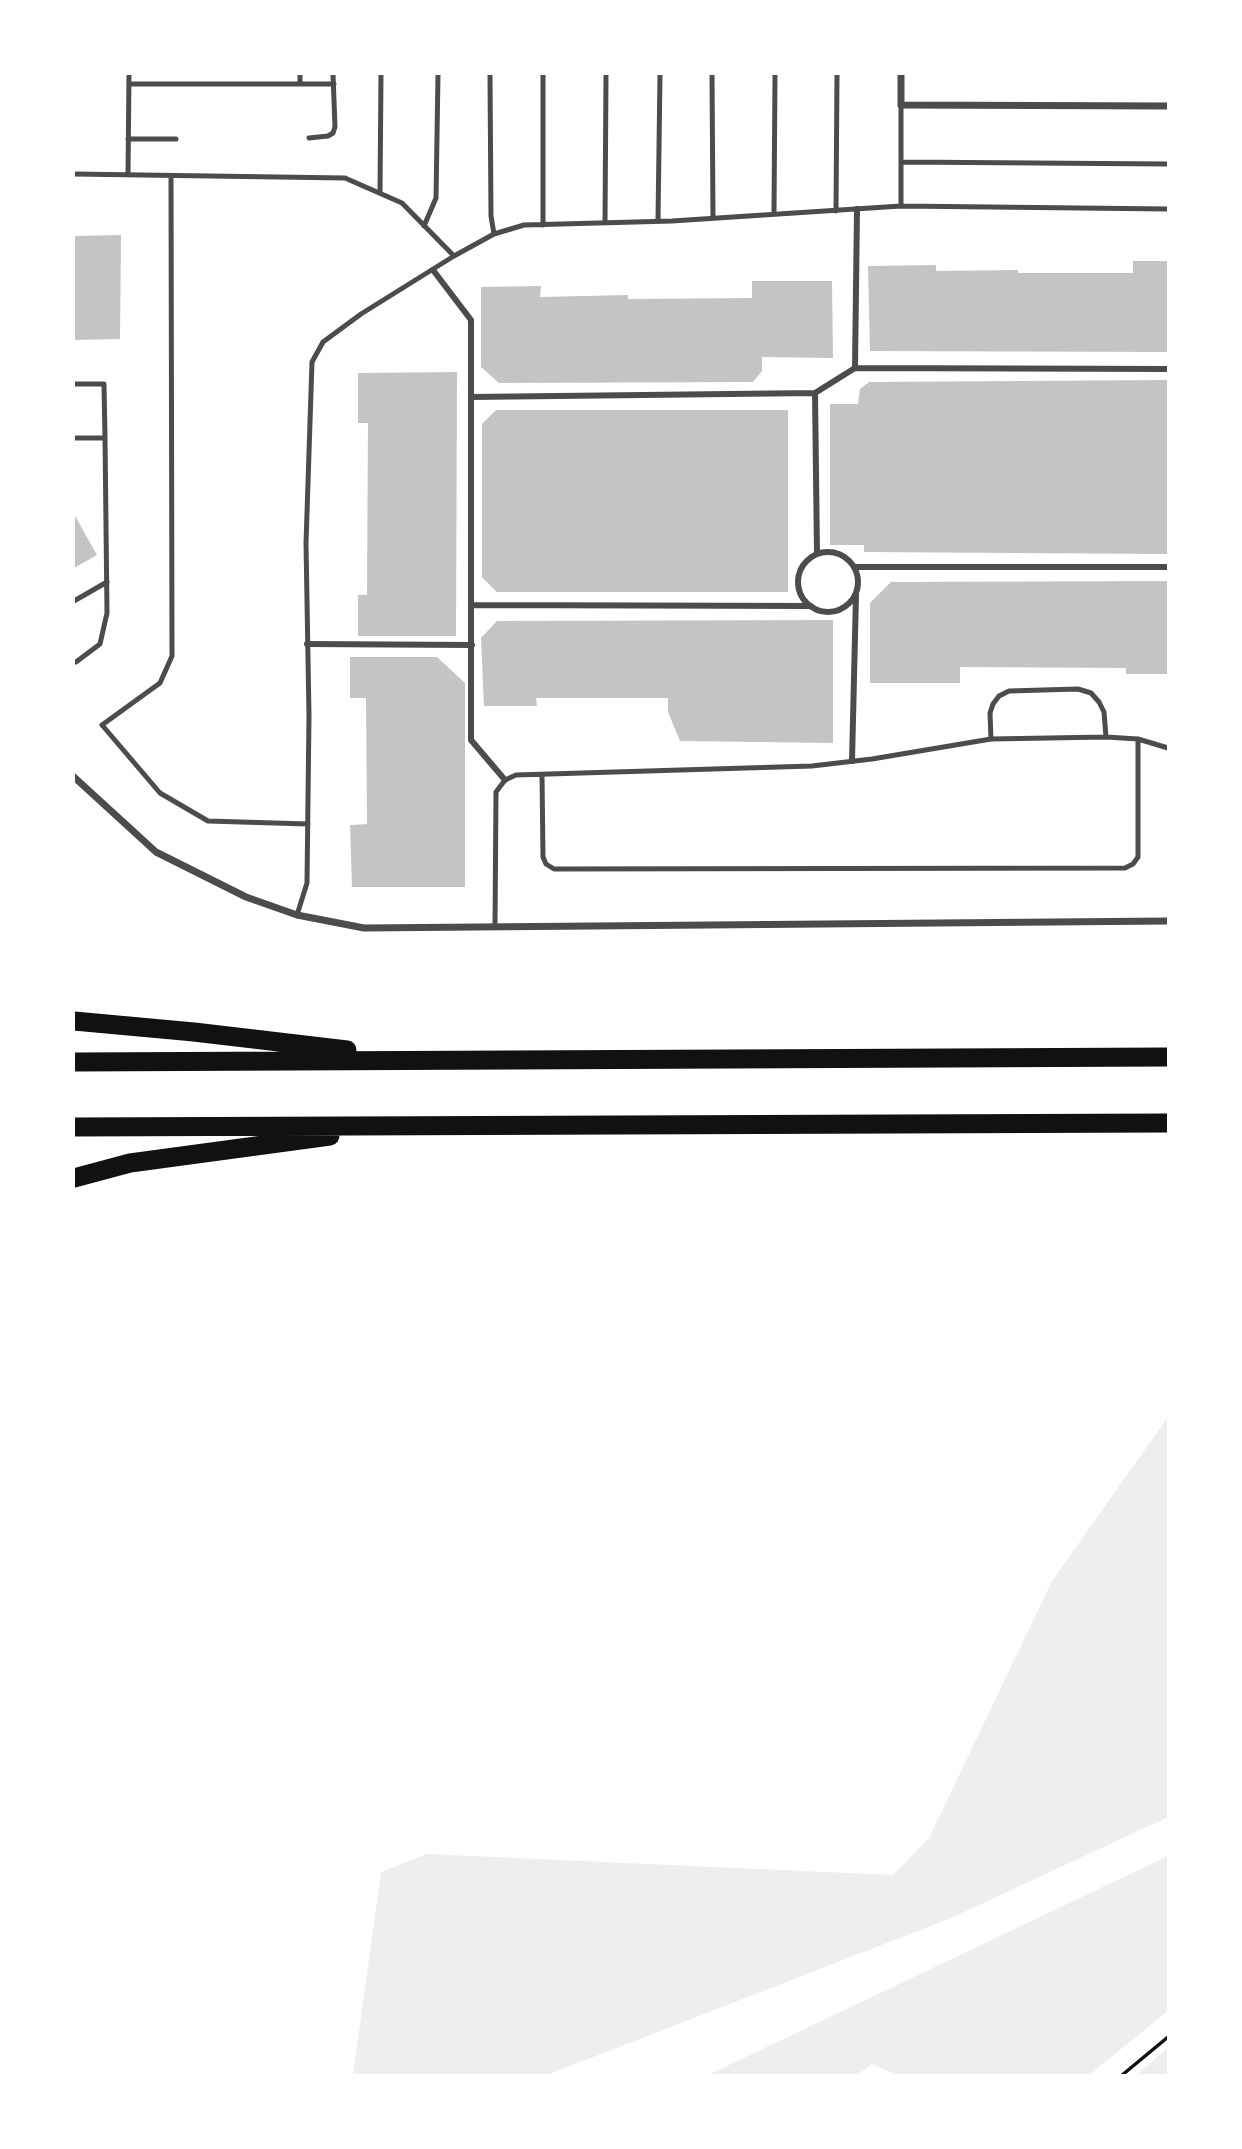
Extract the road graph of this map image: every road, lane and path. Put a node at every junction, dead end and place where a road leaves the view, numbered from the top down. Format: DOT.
graph roads {
  1 [pos="129,74"];
  2 [pos="300,74"];
  3 [pos="333,74"];
  4 [pos="381,74"];
  5 [pos="438,74"];
  6 [pos="490,74"];
  7 [pos="543,74"];
  8 [pos="606,74"];
  9 [pos="660,74"];
  10 [pos="712,74"];
  11 [pos="775,74"];
  12 [pos="837,74"];
  13 [pos="901,74"];
  14 [pos="129,84"];
  15 [pos="300,84"];
  16 [pos="334,84"];
  17 [pos="901,105"];
  18 [pos="1168,106"];
  19 [pos="310,138"];
  20 [pos="128,139"];
  21 [pos="176,139"];
  22 [pos="901,162"];
  23 [pos="1168,164"];
  24 [pos="74,174"];
  25 [pos="128,175"];
  26 [pos="171,176"];
  27 [pos="380,193"];
  28 [pos="901,206"];
  29 [pos="857,209"];
  30 [pos="1168,209"];
  31 [pos="836,211"];
  32 [pos="774,214"];
  33 [pos="713,218"];
  34 [pos="658,221"];
  35 [pos="606,223"];
  36 [pos="543,225"];
  37 [pos="424,226"];
  38 [pos="494,234"];
  39 [pos="454,256"];
  40 [pos="433,270"];
  41 [pos="855,368"];
  42 [pos="1168,369"];
  43 [pos="74,384"];
  44 [pos="815,393"];
  45 [pos="471,397"];
  46 [pos="74,438"];
  47 [pos="105,438"];
  48 [pos="817,554"];
  49 [pos="854,567"];
  50 [pos="1168,567"];
  51 [pos="107,582"];
  52 [pos="856,593"];
  53 [pos="74,601"];
  54 [pos="472,605"];
  55 [pos="811,607"];
  56 [pos="307,644"];
  57 [pos="472,645"];
  58 [pos="74,662"];
  59 [pos="1106,737"];
  60 [pos="991,739"];
  61 [pos="1138,739"];
  62 [pos="1168,748"];
  63 [pos="852,761"];
  64 [pos="541,775"];
  65 [pos="74,777"];
  66 [pos="505,780"];
  67 [pos="308,824"];
  68 [pos="297,915"];
  69 [pos="1168,921"];
  70 [pos="495,927"];
  71 [pos="74,1021"];
  72 [pos="1168,1057"];
  73 [pos="434,1061"];
  74 [pos="74,1062"];
  75 [pos="1168,1123"];
  76 [pos="414,1125"];
  77 [pos="74,1127"];
  78 [pos="74,1178"];
  79 [pos="1168,2037"];
  80 [pos="1121,2076"];
  1 -- 14 [label="lane"];
  2 -- 15 [label="lane"];
  3 -- 16 [label="lane"];
  4 -- 27 [label="lane"];
  5 -- 37 [label="lane"];
  6 -- 38 [label="lane"];
  7 -- 36 [label="lane"];
  8 -- 35 [label="lane"];
  9 -- 34 [label="lane"];
  10 -- 33 [label="lane"];
  11 -- 32 [label="lane"];
  12 -- 31 [label="lane"];
  13 -- 17 [label="street"];
  14 -- 15 [label="lane"];
  14 -- 20 [label="lane"];
  15 -- 16 [label="lane"];
  16 -- 19 [label="lane"];
  17 -- 18 [label="street"];
  17 -- 22 [label="lane"];
  20 -- 21 [label="lane"];
  20 -- 25 [label="lane"];
  22 -- 23 [label="lane"];
  22 -- 28 [label="lane"];
  24 -- 25 [label="lane"];
  25 -- 26 [label="lane"];
  26 -- 27 [label="lane"];
  26 -- 67 [label="lane"];
  27 -- 37 [label="lane"];
  28 -- 29 [label="lane"];
  28 -- 30 [label="lane"];
  29 -- 31 [label="lane"];
  29 -- 41 [label="street"];
  31 -- 32 [label="lane"];
  32 -- 33 [label="lane"];
  33 -- 34 [label="lane"];
  34 -- 35 [label="lane"];
  35 -- 36 [label="lane"];
  36 -- 38 [label="lane"];
  37 -- 39 [label="lane"];
  38 -- 39 [label="lane"];
  39 -- 40 [label="lane"];
  40 -- 45 [label="street"];
  40 -- 56 [label="lane"];
  41 -- 42 [label="street"];
  41 -- 44 [label="street"];
  43 -- 47 [label="lane"];
  44 -- 45 [label="street"];
  44 -- 48 [label="street"];
  45 -- 54 [label="street"];
  46 -- 47 [label="lane"];
  47 -- 51 [label="lane"];
  48 -- 49 [label="street"];
  48 -- 55 [label="street"];
  49 -- 50 [label="street"];
  49 -- 52 [label="street"];
  51 -- 53 [label="lane"];
  51 -- 58 [label="lane"];
  52 -- 55 [label="street"];
  52 -- 63 [label="street"];
  54 -- 55 [label="street"];
  54 -- 57 [label="street"];
  56 -- 57 [label="street"];
  56 -- 67 [label="lane"];
  57 -- 66 [label="street"];
  59 -- 60 [label="lane"];
  59 -- 60 [label="lane"];
  59 -- 61 [label="lane"];
  60 -- 63 [label="lane"];
  61 -- 62 [label="lane"];
  61 -- 64 [label="lane"];
  63 -- 64 [label="lane"];
  64 -- 66 [label="lane"];
  65 -- 68 [label="street"];
  66 -- 70 [label="lane"];
  67 -- 68 [label="lane"];
  68 -- 70 [label="street"];
  69 -- 70 [label="street"];
  71 -- 73 [label="highway"];
  72 -- 73 [label="highway"];
  73 -- 74 [label="highway"];
  75 -- 76 [label="highway"];
  76 -- 77 [label="highway"];
  76 -- 78 [label="highway"];
  79 -- 80 [label="path"];
}
